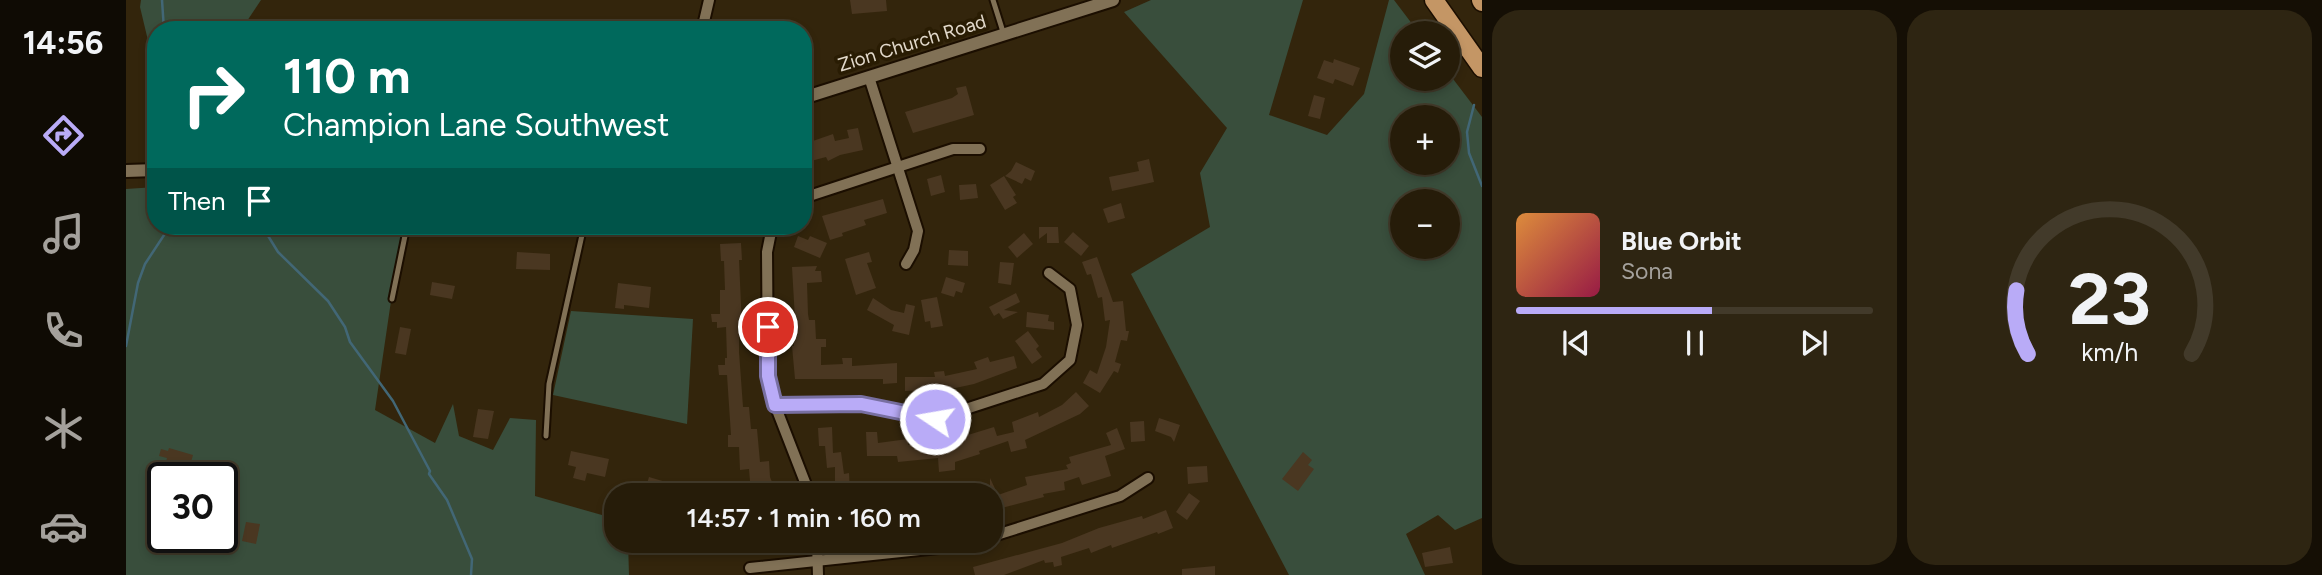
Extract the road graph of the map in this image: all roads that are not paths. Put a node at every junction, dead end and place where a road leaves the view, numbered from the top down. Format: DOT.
graph roads {
  1 [pos="709,0"];
  2 [pos="993,0"];
  3 [pos="1113,0"];
  4 [pos="1434,0"];
  5 [pos="704,21"];
  6 [pos="1004,35"];
  7 [pos="1482,68"];
  8 [pos="869,77"];
  9 [pos="812,94"];
  10 [pos="980,149"];
  11 [pos="897,166"];
  12 [pos="147,170"];
  13 [pos="126,171"];
  14 [pos="812,193"];
  15 [pos="405,235"];
  16 [pos="582,235"];
  17 [pos="771,235"];
  18 [pos="906,264"];
  19 [pos="1049,273"];
  20 [pos="392,299"];
  21 [pos="775,405"];
  22 [pos="546,436"];
  23 [pos="1148,478"];
  24 [pos="805,483"];
  25 [pos="1003,533"];
  26 [pos="817,553"];
  27 [pos="896,553"];
  28 [pos="817,562"];
  29 [pos="750,568"];
  30 [pos="818,575"];
  1 -- 5 [label="street"];
  2 -- 6 [label="lane"];
  3 -- 6 [label="street, Zion Church Road"];
  4 -- 7 [label="highway"];
  6 -- 8 [label="street, Zion Church Road"];
  8 -- 9 [label="street, Zion Church Road"];
  8 -- 11 [label="street"];
  10 -- 11 [label="street"];
  11 -- 14 [label="street"];
  11 -- 18 [label="street"];
  12 -- 13 [label="street"];
  15 -- 20 [label="lane"];
  16 -- 22 [label="lane"];
  17 -- 21 [label="street"];
  19 -- 21 [label="street"];
  21 -- 24 [label="street"];
  23 -- 25 [label="street"];
  26 -- 28 [label="street"];
  27 -- 28 [label="street"];
  28 -- 29 [label="street"];
  28 -- 30 [label="street"];
}
